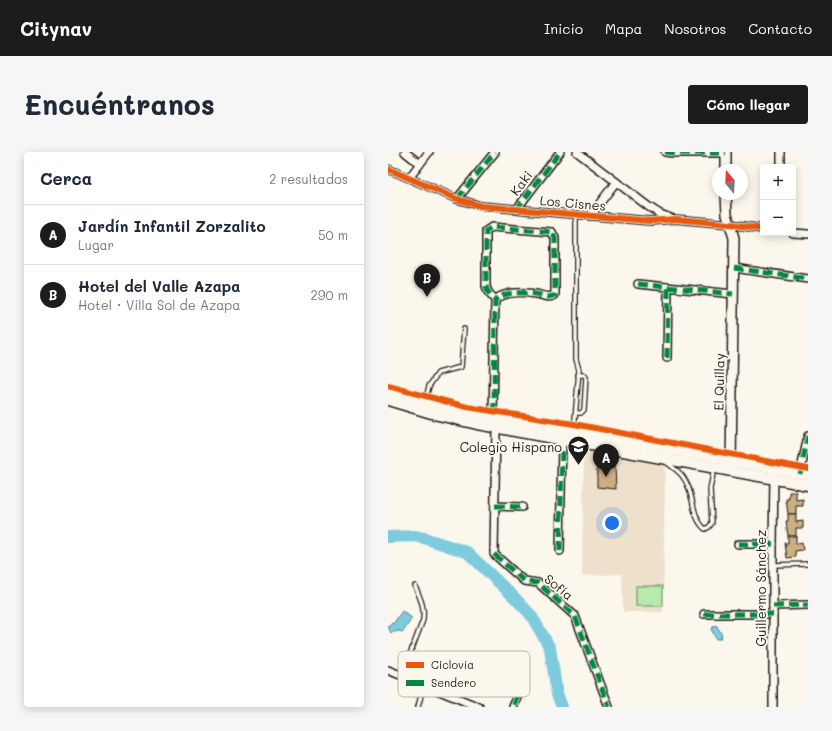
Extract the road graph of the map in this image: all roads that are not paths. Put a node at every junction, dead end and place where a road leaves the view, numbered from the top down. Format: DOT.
graph roads {
  1 [pos="405,152"];
  2 [pos="429,152"];
  3 [pos="495,152"];
  4 [pos="560,152"];
  5 [pos="577,152"];
  6 [pos="665,152"];
  7 [pos="726,152"];
  8 [pos="781,152"];
  9 [pos="420,164"];
  10 [pos="726,164"];
  11 [pos="781,164"];
  12 [pos="388,169"];
  13 [pos="409,178"];
  14 [pos="616,182"];
  15 [pos="457,199"];
  16 [pos="726,200"];
  17 [pos="516,210"];
  18 [pos="576,215"];
  19 [pos="590,216"];
  20 [pos="675,219"];
  21 [pos="730,224"];
  22 [pos="760,229"];
  23 [pos="796,232"];
  24 [pos="808,234"];
  25 [pos="734,268"];
  26 [pos="808,278"];
  27 [pos="638,284"];
  28 [pos="668,287"];
  29 [pos="733,294"];
  30 [pos="495,300"];
  31 [pos="464,329"];
  32 [pos="667,358"];
  33 [pos="578,375"];
  34 [pos="388,392"];
  35 [pos="388,400"];
  36 [pos="425,402"];
  37 [pos="576,413"];
  38 [pos="494,417"];
  39 [pos="496,427"];
  40 [pos="574,432"];
  41 [pos="808,436"];
  42 [pos="562,440"];
  43 [pos="661,458"];
  44 [pos="731,466"];
  45 [pos="714,468"];
  46 [pos="774,474"];
  47 [pos="804,474"];
  48 [pos="808,485"];
  49 [pos="495,506"];
  50 [pos="522,507"];
  51 [pos="738,544"];
  52 [pos="773,544"];
  53 [pos="560,551"];
  54 [pos="808,564"];
  55 [pos="773,565"];
  56 [pos="415,586"];
  57 [pos="808,605"];
  58 [pos="773,606"];
  59 [pos="704,614"];
  60 [pos="773,614"];
  61 [pos="411,651"];
  62 [pos="388,670"];
  63 [pos="398,674"];
  64 [pos="421,697"];
  65 [pos="455,697"];
  66 [pos="517,697"];
  67 [pos="418,707"];
  68 [pos="479,707"];
  69 [pos="513,707"];
  70 [pos="609,707"];
  71 [pos="773,707"];
  1 -- 9 [label="street"];
  2 -- 9 [label="street"];
  3 -- 15 [label="street"];
  4 -- 17 [label="street, Kaki"];
  5 -- 14 [label="street"];
  6 -- 7 [label="street"];
  7 -- 10 [label="street"];
  8 -- 11 [label="street"];
  9 -- 13 [label="street"];
  12 -- 13 [label="street, Los Cisnes"];
  13 -- 15 [label="street, Los Cisnes"];
  14 -- 19 [label="street"];
  14 -- 20 [label="street"];
  15 -- 17 [label="street, Los Cisnes"];
  16 -- 21 [label="street, El Quillay"];
  17 -- 18 [label="street, Los Cisnes"];
  18 -- 19 [label="street, Los Cisnes"];
  18 -- 33 [label="lane"];
  19 -- 20 [label="street, Los Cisnes"];
  20 -- 21 [label="street, Los Cisnes"];
  21 -- 22 [label="street, Los Cisnes"];
  21 -- 25 [label="street, El Quillay"];
  23 -- 24 [label="street"];
  25 -- 26 [label="street"];
  25 -- 29 [label="street, El Quillay"];
  27 -- 28 [label="street"];
  28 -- 29 [label="street"];
  28 -- 32 [label="street"];
  29 -- 44 [label="street, El Quillay"];
  30 -- 30 [label="street"];
  30 -- 38 [label="street"];
  31 -- 36 [label="lane"];
  33 -- 37 [label="lane"];
  33 -- 37 [label="lane"];
  34 -- 36 [label="main road"];
  35 -- 39 [label="main road"];
  36 -- 38 [label="main road"];
  37 -- 40 [label="lane"];
  38 -- 40 [label="main road"];
  39 -- 42 [label="main road"];
  39 -- 49 [label="street, Sofía"];
  40 -- 44 [label="main road"];
  41 -- 47 [label="street"];
  42 -- 43 [label="main road"];
  42 -- 53 [label="street"];
  43 -- 45 [label="main road"];
  43 -- 45 [label="lane"];
  44 -- 45 [label="main road"];
  44 -- 46 [label="main road"];
  46 -- 47 [label="main road"];
  46 -- 48 [label="main road"];
  46 -- 52 [label="street, Guillermo Sánchez"];
  49 -- 50 [label="street"];
  49 -- 70 [label="street, Sofía"];
  51 -- 52 [label="street"];
  52 -- 55 [label="street, Guillermo Sánchez"];
  54 -- 55 [label="lane"];
  55 -- 58 [label="street, Guillermo Sánchez"];
  56 -- 61 [label="lane"];
  57 -- 58 [label="street"];
  58 -- 60 [label="street, Guillermo Sánchez"];
  59 -- 60 [label="street"];
  60 -- 71 [label="street, Guillermo Sánchez"];
  62 -- 63 [label="street"];
  64 -- 67 [label="lane"];
  65 -- 68 [label="street"];
  66 -- 69 [label="street"];
}
